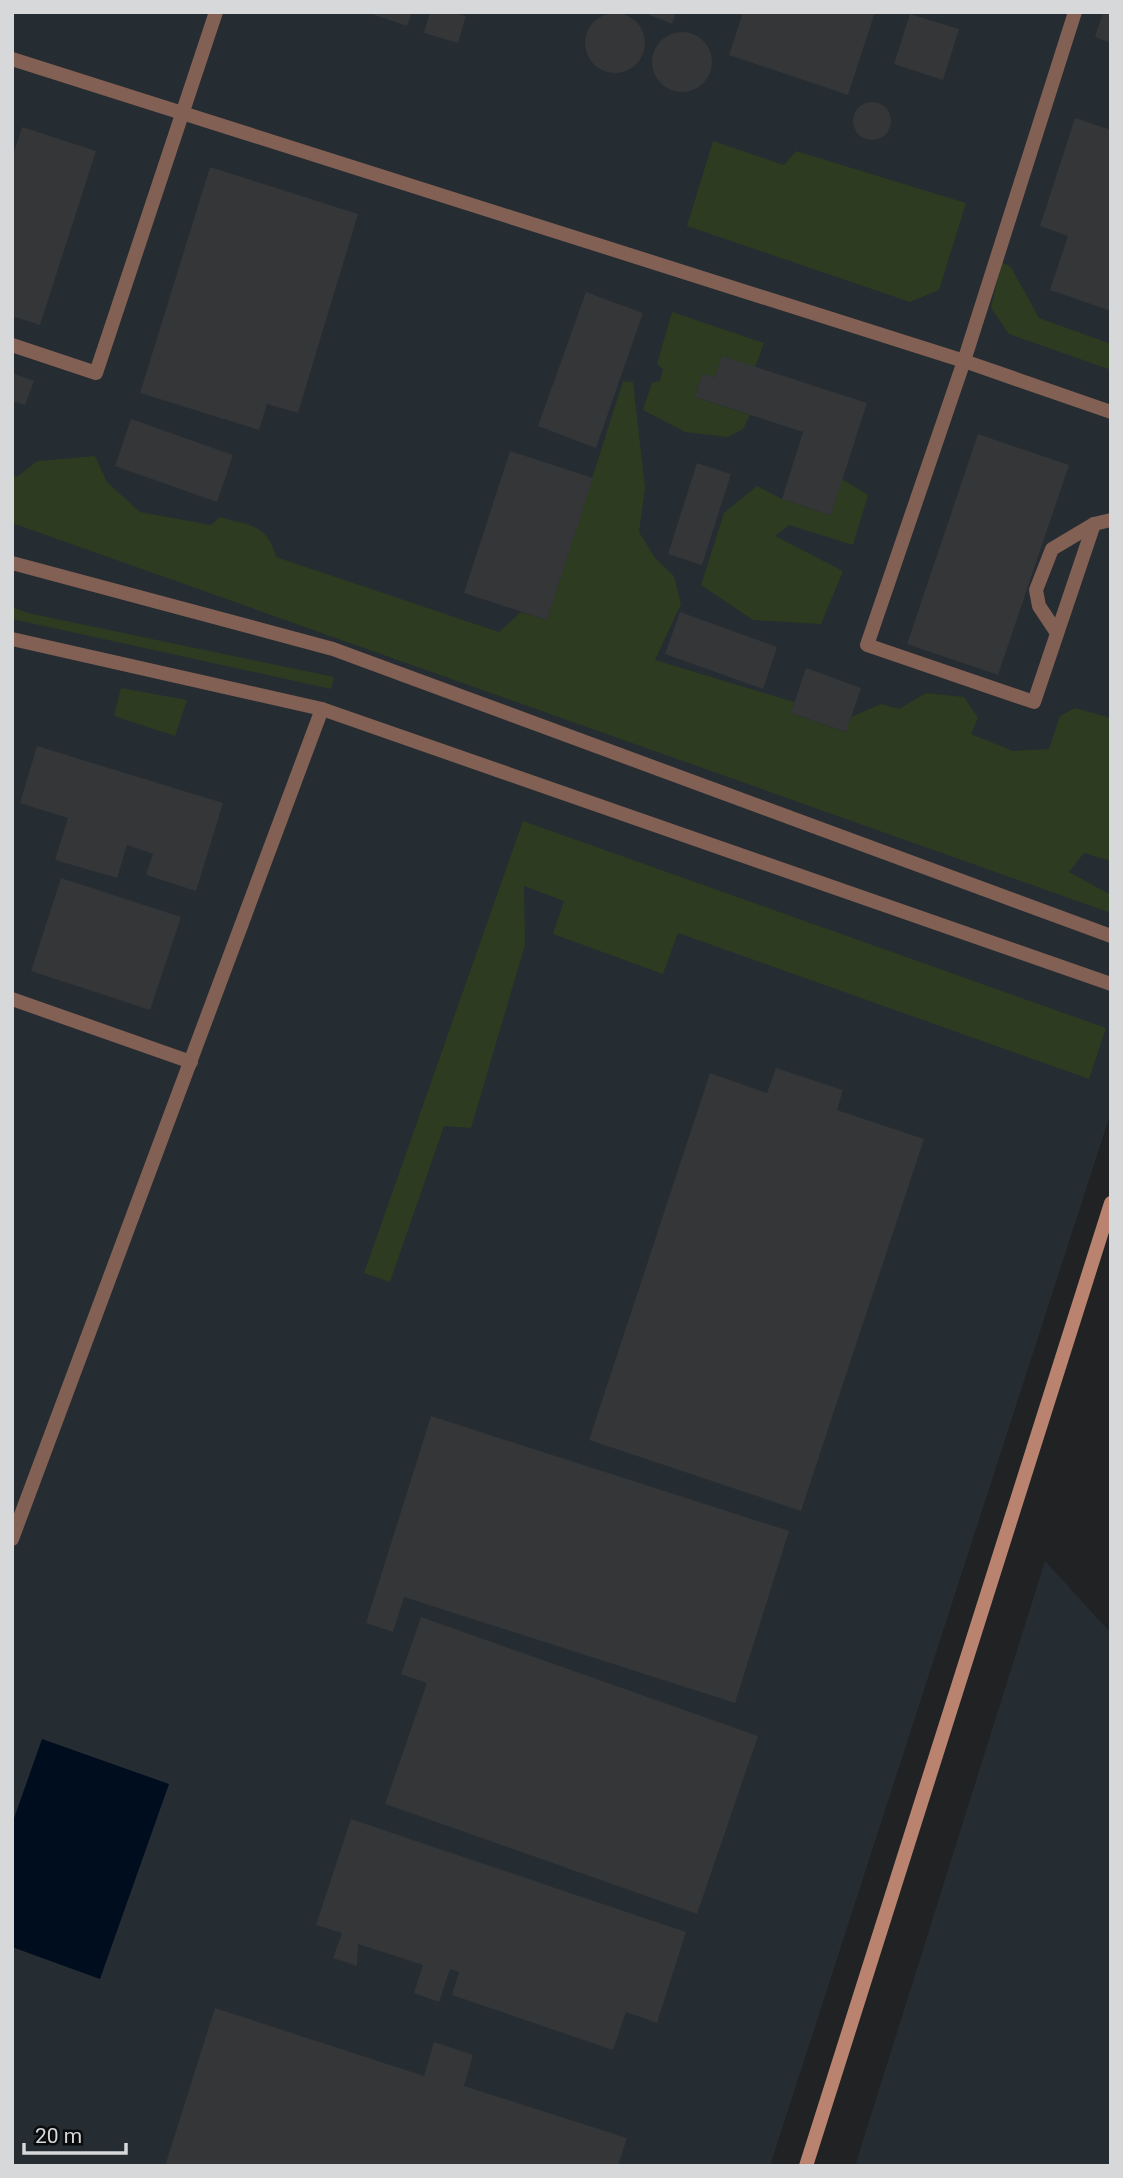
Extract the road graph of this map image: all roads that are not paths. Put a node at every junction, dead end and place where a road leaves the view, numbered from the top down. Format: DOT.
graph roads {
  1 [pos="216,12"];
  2 [pos="1075,12"];
  3 [pos="12,59"];
  4 [pos="182,114"];
  5 [pos="12,345"];
  6 [pos="964,361"];
  7 [pos="1111,412"];
  8 [pos="1111,520"];
  9 [pos="1094,524"];
  10 [pos="12,563"];
  11 [pos="1058,633"];
  12 [pos="12,639"];
  13 [pos="322,709"];
  14 [pos="1111,936"];
  15 [pos="1111,984"];
  16 [pos="12,999"];
  17 [pos="191,1062"];
  18 [pos="1111,1203"];
  19 [pos="12,1539"];
  20 [pos="806,2166"];
  1 -- 4 [label="lane"];
  2 -- 6 [label="lane"];
  3 -- 4 [label="lane"];
  4 -- 5 [label="lane"];
  4 -- 6 [label="lane"];
  6 -- 7 [label="lane"];
  6 -- 11 [label="lane"];
  8 -- 9 [label="lane"];
  9 -- 11 [label="lane"];
  9 -- 11 [label="lane"];
  10 -- 14 [label="lane"];
  12 -- 13 [label="lane"];
  13 -- 15 [label="lane"];
  13 -- 17 [label="lane"];
  16 -- 17 [label="lane"];
  17 -- 19 [label="lane"];
  18 -- 20 [label="street"];
}
